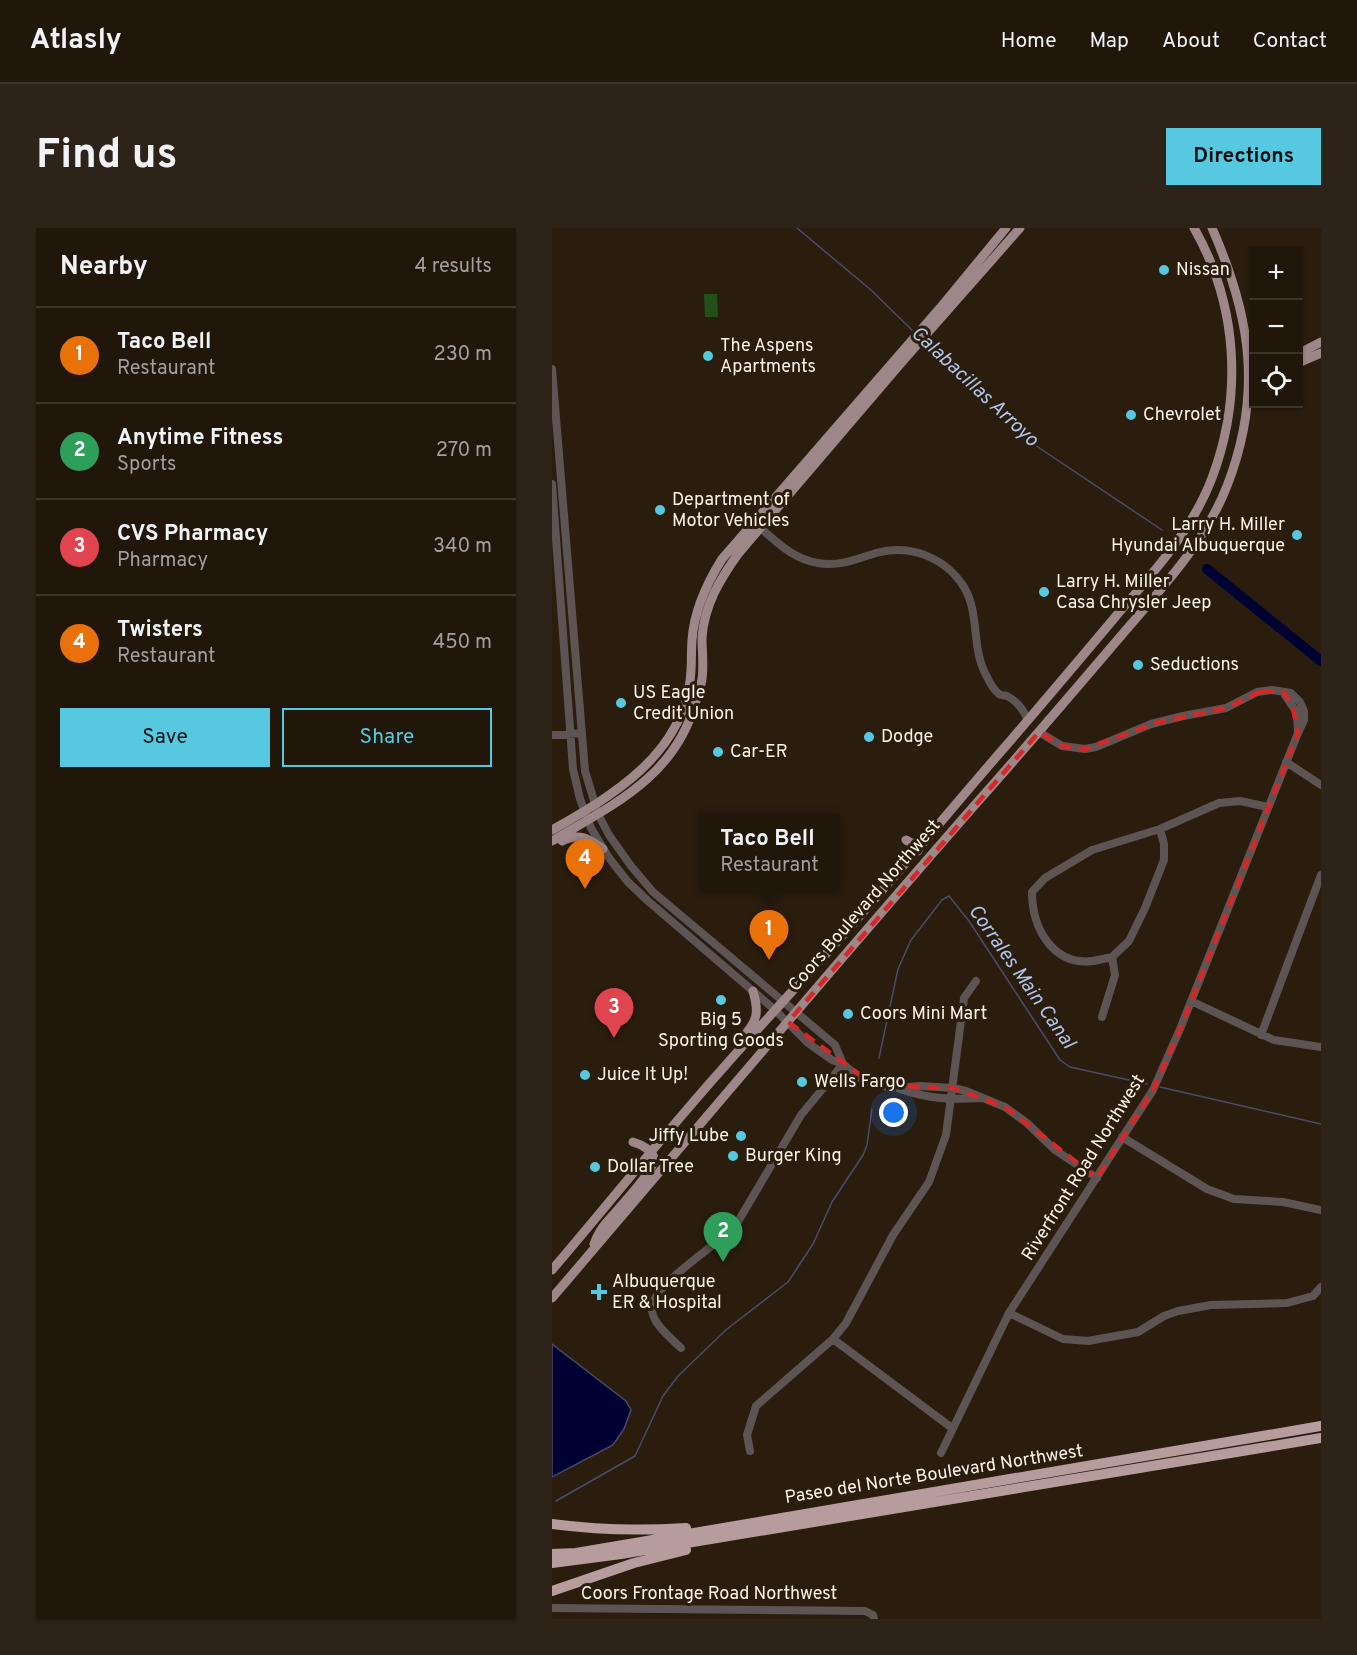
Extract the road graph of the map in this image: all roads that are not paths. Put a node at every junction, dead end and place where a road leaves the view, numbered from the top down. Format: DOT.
graph roads {
  1 [pos="1006,228"];
  2 [pos="1020,228"];
  3 [pos="1194,228"];
  4 [pos="1212,228"];
  5 [pos="943,310"];
  6 [pos="1244,317"];
  7 [pos="1249,332"];
  8 [pos="1321,342"];
  9 [pos="1303,352"];
  10 [pos="1321,353"];
  11 [pos="1249,358"];
  12 [pos="1303,362"];
  13 [pos="552,369"];
  14 [pos="1249,374"];
  15 [pos="1233,375"];
  16 [pos="1249,395"];
  17 [pos="1248,405"];
  18 [pos="552,484"];
  19 [pos="757,525"];
  20 [pos="1113,620"];
  21 [pos="1283,692"];
  22 [pos="1028,720"];
  23 [pos="1039,732"];
  24 [pos="582,733"];
  25 [pos="1298,733"];
  26 [pos="569,734"];
  27 [pos="552,735"];
  28 [pos="1286,762"];
  29 [pos="1321,785"];
  30 [pos="595,804"];
  31 [pos="974,806"];
  32 [pos="1268,807"];
  33 [pos="598,814"];
  34 [pos="586,815"];
  35 [pos="1160,829"];
  36 [pos="552,830"];
  37 [pos="906,840"];
  38 [pos="552,841"];
  39 [pos="552,846"];
  40 [pos="919,847"];
  41 [pos="603,849"];
  42 [pos="1321,875"];
  43 [pos="889,902"];
  44 [pos="1112,957"];
  45 [pos="976,981"];
  46 [pos="753,991"];
  47 [pos="784,1001"];
  48 [pos="1191,1001"];
  49 [pos="775,1010"];
  50 [pos="796,1011"];
  51 [pos="1102,1017"];
  52 [pos="788,1022"];
  53 [pos="1261,1035"];
  54 [pos="1321,1047"];
  55 [pos="843,1064"];
  56 [pos="723,1068"];
  57 [pos="897,1088"];
  58 [pos="953,1088"];
  59 [pos="984,1098"];
  60 [pos="951,1100"];
  61 [pos="1122,1137"];
  62 [pos="633,1142"];
  63 [pos="651,1153"];
  64 [pos="1097,1178"];
  65 [pos="1321,1209"];
  66 [pos="591,1252"];
  67 [pos="552,1270"];
  68 [pos="1321,1287"];
  69 [pos="552,1298"];
  70 [pos="1009,1313"];
  71 [pos="833,1339"];
  72 [pos="681,1348"];
  73 [pos="1321,1426"];
  74 [pos="952,1428"];
  75 [pos="1321,1438"];
  76 [pos="750,1451"];
  77 [pos="941,1453"];
  78 [pos="552,1524"];
  79 [pos="737,1524"];
  80 [pos="747,1534"];
  81 [pos="552,1554"];
  82 [pos="552,1563"];
  83 [pos="552,1591"];
  84 [pos="552,1608"];
  85 [pos="778,1610"];
  86 [pos="778,1619"];
  87 [pos="874,1619"];
  1 -- 5 [label="main road"];
  2 -- 5 [label="main road"];
  3 -- 15 [label="main road, Coors Boulevard Northwest"];
  4 -- 6 [label="main road"];
  5 -- 19 [label="main road"];
  6 -- 7 [label="main road"];
  6 -- 11 [label="main road"];
  8 -- 9 [label="main road"];
  10 -- 12 [label="main road"];
  13 -- 24 [label="street"];
  14 -- 15 [label="main road"];
  15 -- 20 [label="main road, Coors Boulevard Northwest"];
  16 -- 17 [label="main road"];
  17 -- 23 [label="main road, Coors Boulevard Northwest"];
  18 -- 26 [label="street"];
  19 -- 22 [label="street"];
  19 -- 30 [label="main road"];
  19 -- 33 [label="main road"];
  20 -- 22 [label="main road, Coors Boulevard Northwest"];
  20 -- 23 [label="main road"];
  21 -- 23 [label="street"];
  21 -- 25 [label="street"];
  21 -- 25 [label="street, Riverfront Road Northwest"];
  22 -- 31 [label="main road"];
  22 -- 40 [label="main road, Coors Boulevard Northwest"];
  23 -- 31 [label="main road, Coors Boulevard Northwest"];
  24 -- 26 [label="street"];
  24 -- 30 [label="street"];
  25 -- 28 [label="street, Riverfront Road Northwest"];
  26 -- 27 [label="street"];
  26 -- 34 [label="street"];
  28 -- 29 [label="street"];
  28 -- 32 [label="street, Riverfront Road Northwest"];
  30 -- 33 [label="street"];
  30 -- 34 [label="main road"];
  31 -- 43 [label="main road, Coors Boulevard Northwest"];
  32 -- 35 [label="street"];
  32 -- 48 [label="street, Riverfront Road Northwest"];
  33 -- 34 [label="main road"];
  33 -- 47 [label="street"];
  34 -- 36 [label="main road"];
  34 -- 38 [label="main road"];
  34 -- 41 [label="street"];
  35 -- 44 [label="street"];
  35 -- 44 [label="street"];
  37 -- 40 [label="main road"];
  39 -- 41 [label="main road"];
  40 -- 43 [label="main road"];
  40 -- 47 [label="main road, Coors Boulevard Northwest"];
  41 -- 46 [label="street"];
  42 -- 53 [label="street"];
  43 -- 50 [label="main road, Coors Boulevard Northwest"];
  44 -- 51 [label="street"];
  45 -- 58 [label="street"];
  46 -- 49 [label="street"];
  46 -- 56 [label="main road"];
  47 -- 49 [label="main road, Coors Boulevard Northwest"];
  47 -- 50 [label="street"];
  48 -- 53 [label="street"];
  48 -- 61 [label="street, Riverfront Road Northwest"];
  49 -- 52 [label="street"];
  49 -- 56 [label="main road, Coors Boulevard Northwest"];
  50 -- 52 [label="main road, Coors Boulevard Northwest"];
  50 -- 55 [label="street"];
  52 -- 55 [label="street"];
  52 -- 66 [label="main road, Coors Boulevard Northwest"];
  53 -- 54 [label="street"];
  55 -- 57 [label="street"];
  55 -- 72 [label="street"];
  56 -- 63 [label="main road, Coors Boulevard Northwest"];
  57 -- 58 [label="street"];
  57 -- 60 [label="street"];
  58 -- 59 [label="street"];
  58 -- 60 [label="street"];
  59 -- 60 [label="street"];
  59 -- 64 [label="street"];
  60 -- 71 [label="street"];
  61 -- 64 [label="street, Riverfront Road Northwest"];
  61 -- 65 [label="street"];
  62 -- 63 [label="main road"];
  63 -- 66 [label="main road"];
  63 -- 67 [label="main road, Coors Boulevard Northwest"];
  64 -- 70 [label="street, Riverfront Road Northwest"];
  66 -- 69 [label="main road, Coors Boulevard Northwest"];
  68 -- 70 [label="street"];
  70 -- 74 [label="street, Riverfront Road Northwest"];
  71 -- 74 [label="street"];
  71 -- 76 [label="street"];
  73 -- 79 [label="highway, Paseo del Norte Boulevard Northwest"];
  74 -- 77 [label="street, Riverfront Road Northwest"];
  75 -- 80 [label="highway, Paseo del Norte Boulevard Northwest"];
  78 -- 79 [label="highway"];
  79 -- 81 [label="highway, Paseo del Norte Boulevard Northwest"];
  80 -- 82 [label="highway, Paseo del Norte Boulevard Northwest"];
  80 -- 83 [label="highway"];
  84 -- 85 [label="street, Coors Frontage Road Northwest"];
  85 -- 86 [label="street"];
  85 -- 87 [label="street, Coors Frontage Road Northwest"];
}
